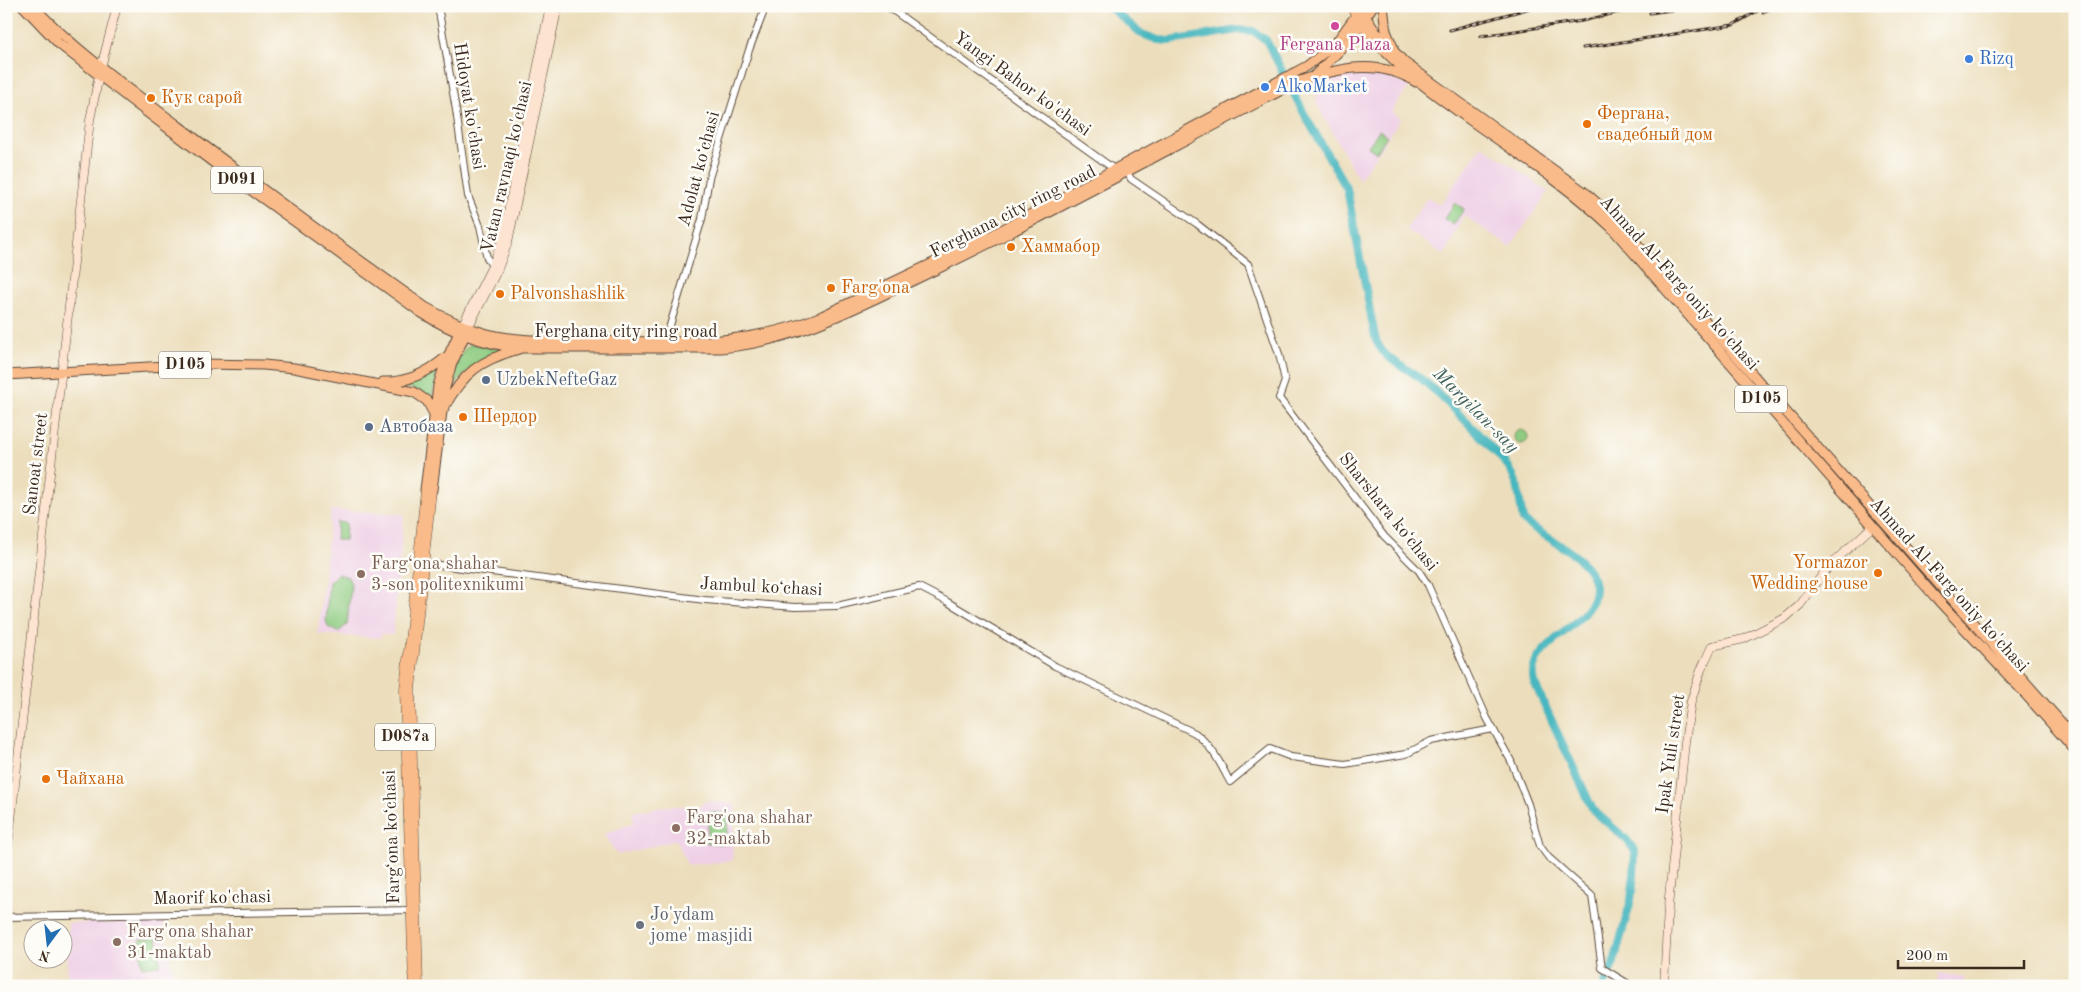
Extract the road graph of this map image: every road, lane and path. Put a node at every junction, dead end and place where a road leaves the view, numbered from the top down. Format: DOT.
graph roads {
  1 [pos="23,6"];
  2 [pos="33,6"];
  3 [pos="117,6"];
  4 [pos="438,6"];
  5 [pos="550,6"];
  6 [pos="558,6"];
  7 [pos="766,6"];
  8 [pos="887,6"];
  9 [pos="1350,6"];
  10 [pos="1373,6"];
  11 [pos="1383,6"];
  12 [pos="1361,13"];
  13 [pos="1397,56"];
  14 [pos="100,72"];
  15 [pos="1313,77"];
  16 [pos="1296,78"];
  17 [pos="1416,82"];
  18 [pos="1281,86"];
  19 [pos="1114,169"];
  20 [pos="1126,172"];
  21 [pos="935,265"];
  22 [pos="492,266"];
  23 [pos="464,330"];
  24 [pos="666,342"];
  25 [pos="522,348"];
  26 [pos="448,356"];
  27 [pos="62,371"];
  28 [pos="6,375"];
  29 [pos="363,381"];
  30 [pos="437,414"];
  31 [pos="428,490"];
  32 [pos="1880,518"];
  33 [pos="1873,526"];
  34 [pos="424,563"];
  35 [pos="1493,729"];
  36 [pos="2075,738"];
  37 [pos="2075,750"];
  38 [pos="6,864"];
  39 [pos="414,910"];
  40 [pos="6,917"];
  41 [pos="413,986"];
  42 [pos="419,986"];
  43 [pos="1632,986"];
  44 [pos="1664,986"];
  1 -- 14 [label="highway, Ferghana city ring road / D091"];
  2 -- 14 [label="highway, Ferghana city ring road / D091"];
  3 -- 14 [label="main road, Sanoat street"];
  4 -- 22 [label="street, Hidoyat ko'chasi"];
  5 -- 22 [label="main road, Vatan ravnaqi ko'chasi"];
  6 -- 23 [label="main road, Vatan ravnaqi ko'chasi"];
  7 -- 24 [label="street, Adolat koʻchasi"];
  8 -- 19 [label="street, Yangi Bahor ko'chasi"];
  9 -- 12 [label="main road, Ahmad Al-Farg'oniy ko'chasi"];
  10 -- 12 [label="highway"];
  11 -- 13 [label="highway"];
  12 -- 13 [label="highway, Ahmad Al-Farg'oniy ko'chasi / D105"];
  12 -- 15 [label="highway, D105"];
  12 -- 16 [label="highway, D105"];
  12 -- 17 [label="highway, Ahmad Al-Farg'oniy ko'chasi / D105"];
  13 -- 32 [label="highway, Ahmad Al-Farg'oniy ko'chasi / D105"];
  14 -- 23 [label="highway, Ferghana city ring road / D091"];
  14 -- 27 [label="main road, Sanoat street"];
  15 -- 16 [label="highway, D105"];
  15 -- 17 [label="highway"];
  16 -- 18 [label="highway, D105"];
  17 -- 33 [label="highway, Ahmad Al-Farg'oniy ko'chasi / D105"];
  18 -- 19 [label="highway, Ferghana city ring road / D105"];
  18 -- 20 [label="highway, Ferghana city ring road / D105"];
  19 -- 21 [label="highway, Ferghana city ring road / D105"];
  20 -- 21 [label="highway, Ferghana city ring road / D105"];
  20 -- 35 [label="street, Sharshara koʻchasi"];
  21 -- 24 [label="highway, Ferghana city ring road / D105"];
  21 -- 25 [label="highway, Ferghana city ring road / D105"];
  22 -- 23 [label="main road, Vatan ravnaqi ko'chasi"];
  23 -- 24 [label="highway, Ferghana city ring road / D105"];
  23 -- 25 [label="highway, Ferghana city ring road / D105"];
  23 -- 26 [label="highway, Fargʻona koʻchasi / D105"];
  23 -- 30 [label="highway, Fargʻona koʻchasi / D105"];
  25 -- 30 [label="highway, D105"];
  26 -- 29 [label="highway, D105"];
  26 -- 30 [label="highway, Fargʻona koʻchasi / D105"];
  27 -- 28 [label="highway, D105"];
  27 -- 29 [label="highway, D105"];
  27 -- 38 [label="main road, Sanoat street"];
  29 -- 30 [label="highway, D105"];
  30 -- 31 [label="highway, Fargʻona koʻchasi / D105"];
  31 -- 34 [label="main road, Fargʻona koʻchasi / D087a"];
  31 -- 39 [label="main road, Fargʻona koʻchasi / D087a"];
  32 -- 33 [label="highway"];
  32 -- 36 [label="highway, Ahmad Al-Farg'oniy ko'chasi / D105"];
  33 -- 37 [label="highway, Ahmad Al-Farg'oniy ko'chasi / D105"];
  33 -- 44 [label="main road, Ipak Yuli street"];
  34 -- 35 [label="street, Jambul koʻchasi"];
  34 -- 39 [label="main road, Fargʻona koʻchasi / D087a"];
  35 -- 43 [label="street, Sharshara koʻchasi"];
  39 -- 40 [label="street, Maorif ko'chasi"];
  39 -- 41 [label="main road, Fargʻona koʻchasi / D087a"];
  39 -- 42 [label="main road, Fargʻona koʻchasi / D087a"];
}
